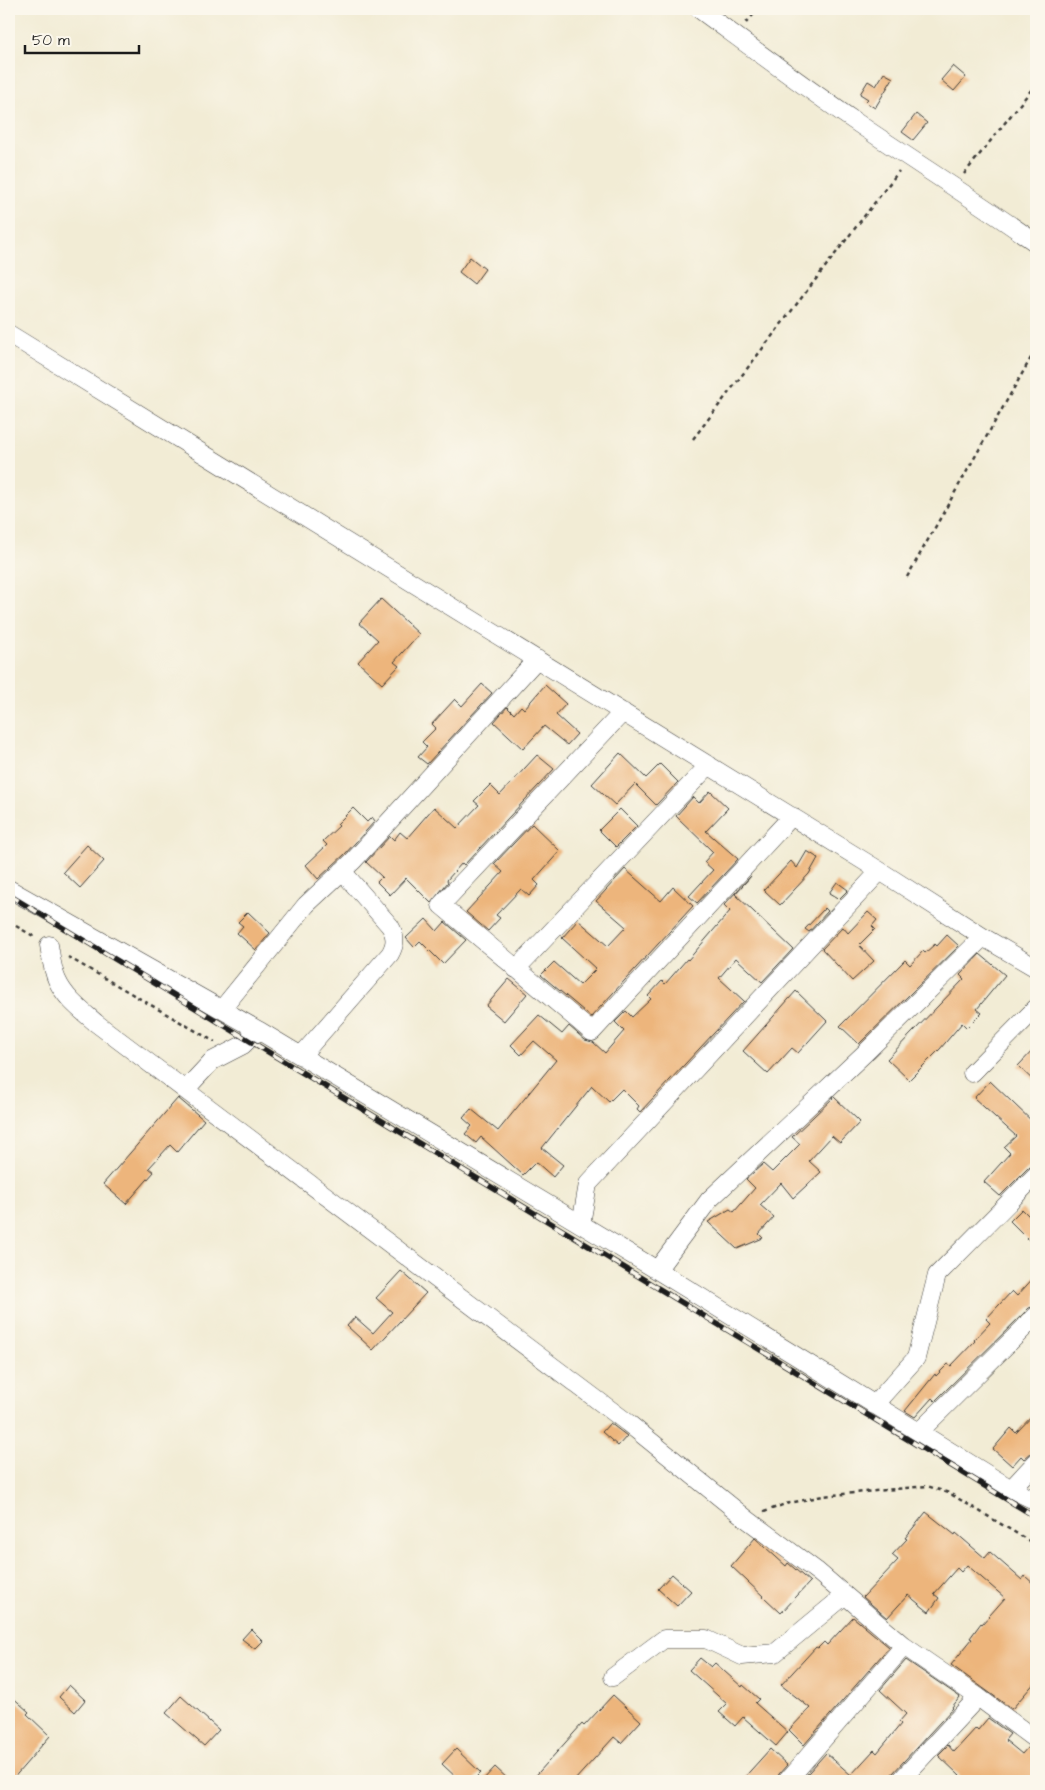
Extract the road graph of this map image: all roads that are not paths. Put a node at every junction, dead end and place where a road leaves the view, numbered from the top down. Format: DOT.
graph roads {
  1 [pos="699,9"];
  2 [pos="1036,243"];
  3 [pos="9,334"];
  4 [pos="537,659"];
  5 [pos="623,712"];
  6 [pos="709,765"];
  7 [pos="792,816"];
  8 [pos="342,871"];
  9 [pos="880,871"];
  10 [pos="9,889"];
  11 [pos="983,937"];
  12 [pos="48,945"];
  13 [pos="1036,968"];
  14 [pos="516,969"];
  15 [pos="1036,1008"];
  16 [pos="222,1009"];
  17 [pos="258,1030"];
  18 [pos="301,1056"];
  19 [pos="972,1073"];
  20 [pos="186,1089"];
  21 [pos="1036,1174"];
  22 [pos="582,1224"];
  23 [pos="657,1270"];
  24 [pos="1036,1316"];
  25 [pos="874,1406"];
  26 [pos="919,1432"];
  27 [pos="1036,1462"];
  28 [pos="1011,1489"];
  29 [pos="1036,1501"];
  30 [pos="844,1596"];
  31 [pos="904,1646"];
  32 [pos="613,1677"];
  33 [pos="978,1697"];
  34 [pos="1036,1740"];
  35 [pos="787,1781"];
  36 [pos="900,1781"];
  1 -- 2 [label="street"];
  3 -- 4 [label="street"];
  4 -- 5 [label="street"];
  4 -- 8 [label="street"];
  5 -- 6 [label="street"];
  5 -- 14 [label="street"];
  6 -- 7 [label="street"];
  6 -- 14 [label="street"];
  7 -- 9 [label="street"];
  7 -- 14 [label="street"];
  8 -- 16 [label="street"];
  8 -- 18 [label="street"];
  9 -- 11 [label="street"];
  9 -- 22 [label="street"];
  10 -- 16 [label="street"];
  11 -- 13 [label="street"];
  11 -- 23 [label="street"];
  12 -- 20 [label="street"];
  15 -- 19 [label="street"];
  16 -- 17 [label="street"];
  17 -- 18 [label="street"];
  17 -- 20 [label="street"];
  18 -- 22 [label="street"];
  20 -- 30 [label="street"];
  21 -- 25 [label="street"];
  22 -- 23 [label="street"];
  23 -- 25 [label="street"];
  24 -- 26 [label="street"];
  25 -- 26 [label="street"];
  26 -- 28 [label="street"];
  27 -- 28 [label="street"];
  28 -- 29 [label="street"];
  30 -- 31 [label="street"];
  30 -- 32 [label="street"];
  31 -- 33 [label="street"];
  31 -- 35 [label="street"];
  33 -- 34 [label="street"];
  33 -- 36 [label="street"];
}
